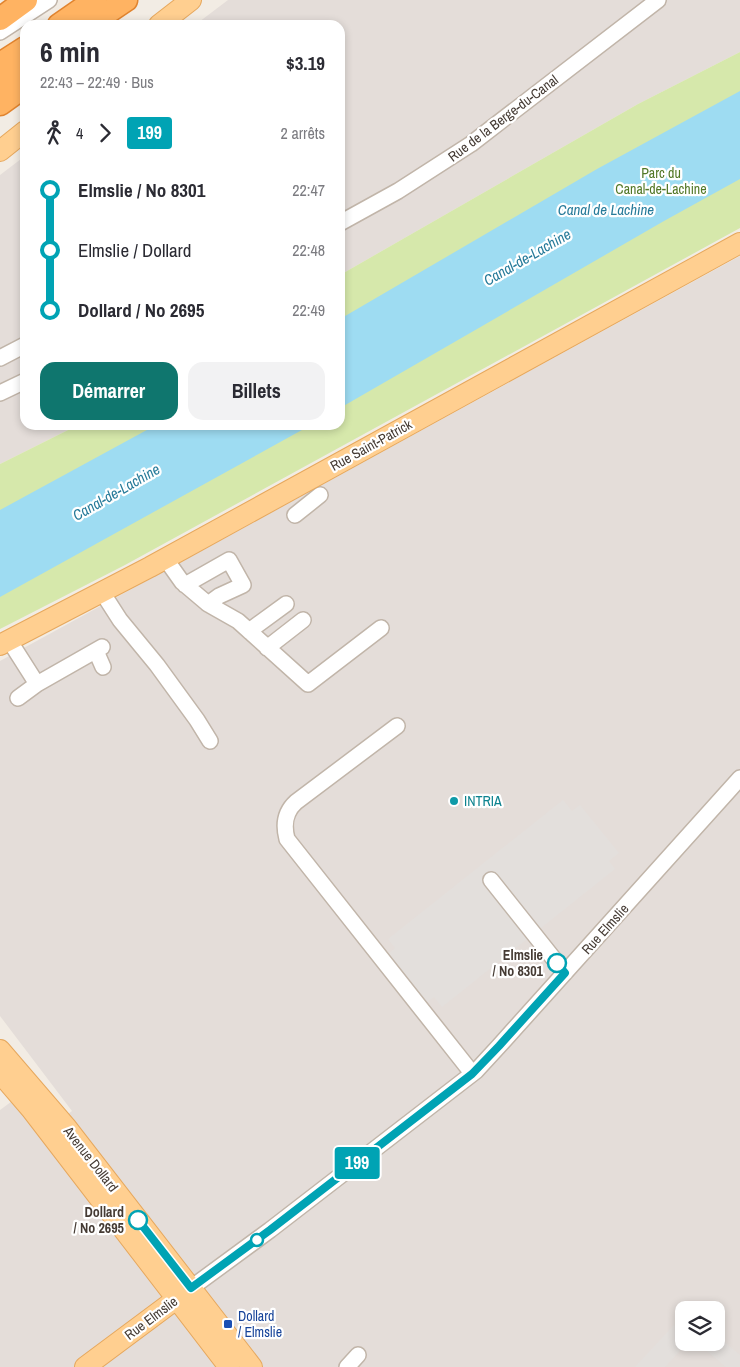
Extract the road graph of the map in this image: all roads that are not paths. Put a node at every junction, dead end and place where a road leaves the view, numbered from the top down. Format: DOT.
graph roads {
  1 [pos="26,0"];
  2 [pos="49,0"];
  3 [pos="126,0"];
  4 [pos="140,0"];
  5 [pos="191,0"];
  6 [pos="658,0"];
  7 [pos="92,8"];
  8 [pos="0,20"];
  9 [pos="68,20"];
  10 [pos="114,20"];
  11 [pos="165,20"];
  12 [pos="0,32"];
  13 [pos="20,51"];
  14 [pos="0,64"];
  15 [pos="20,72"];
  16 [pos="0,86"];
  17 [pos="20,90"];
  18 [pos="0,104"];
  19 [pos="20,135"];
  20 [pos="0,151"];
  21 [pos="345,220"];
  22 [pos="740,243"];
  23 [pos="20,348"];
  24 [pos="0,358"];
  25 [pos="20,383"];
  26 [pos="0,392"];
  27 [pos="290,490"];
  28 [pos="320,496"];
  29 [pos="165,558"];
  30 [pos="185,585"];
  31 [pos="102,592"];
  32 [pos="208,604"];
  33 [pos="286,604"];
  34 [pos="303,620"];
  35 [pos="381,628"];
  36 [pos="249,631"];
  37 [pos="4,642"];
  38 [pos="267,648"];
  39 [pos="103,666"];
  40 [pos="37,684"];
  41 [pos="18,698"];
  42 [pos="398,726"];
  43 [pos="210,741"];
  44 [pos="740,778"];
  45 [pos="491,880"];
  46 [pos="565,973"];
  47 [pos="0,1050"];
  48 [pos="0,1073"];
  49 [pos="472,1074"];
  50 [pos="183,1293"];
  51 [pos="358,1355"];
  52 [pos="250,1366"];
  53 [pos="85,1367"];
  54 [pos="229,1367"];
  55 [pos="347,1367"];
  1 -- 8 [label="highway"];
  2 -- 12 [label="street"];
  3 -- 7 [label="highway"];
  4 -- 10 [label="highway"];
  5 -- 11 [label="main road"];
  6 -- 21 [label="street, Rue de la Berge-du-Canal"];
  7 -- 9 [label="highway"];
  13 -- 14 [label="highway"];
  15 -- 16 [label="highway"];
  17 -- 18 [label="highway"];
  19 -- 20 [label="main road"];
  22 -- 27 [label="main road, Rue Saint-Patrick"];
  23 -- 24 [label="street"];
  25 -- 26 [label="street"];
  27 -- 28 [label="street"];
  27 -- 29 [label="main road, Rue Saint-Patrick"];
  29 -- 30 [label="street"];
  29 -- 31 [label="main road, Rue Saint-Patrick"];
  30 -- 32 [label="street"];
  30 -- 32 [label="street"];
  31 -- 37 [label="main road, Rue Saint-Patrick"];
  31 -- 43 [label="street"];
  32 -- 36 [label="street"];
  33 -- 36 [label="street"];
  34 -- 38 [label="street"];
  35 -- 38 [label="street"];
  36 -- 38 [label="street"];
  37 -- 40 [label="street"];
  39 -- 40 [label="street"];
  40 -- 41 [label="street"];
  42 -- 49 [label="street"];
  44 -- 46 [label="street, Rue Elmslie"];
  45 -- 46 [label="street"];
  46 -- 49 [label="street, Rue Elmslie"];
  47 -- 50 [label="main road, Avenue Dollard"];
  48 -- 50 [label="main road, Avenue Dollard"];
  49 -- 50 [label="street, Rue Elmslie"];
  50 -- 52 [label="main road, Avenue Dollard"];
  50 -- 53 [label="main road, Rue Elmslie"];
  50 -- 54 [label="main road, Avenue Dollard"];
  51 -- 55 [label="street"];
}
